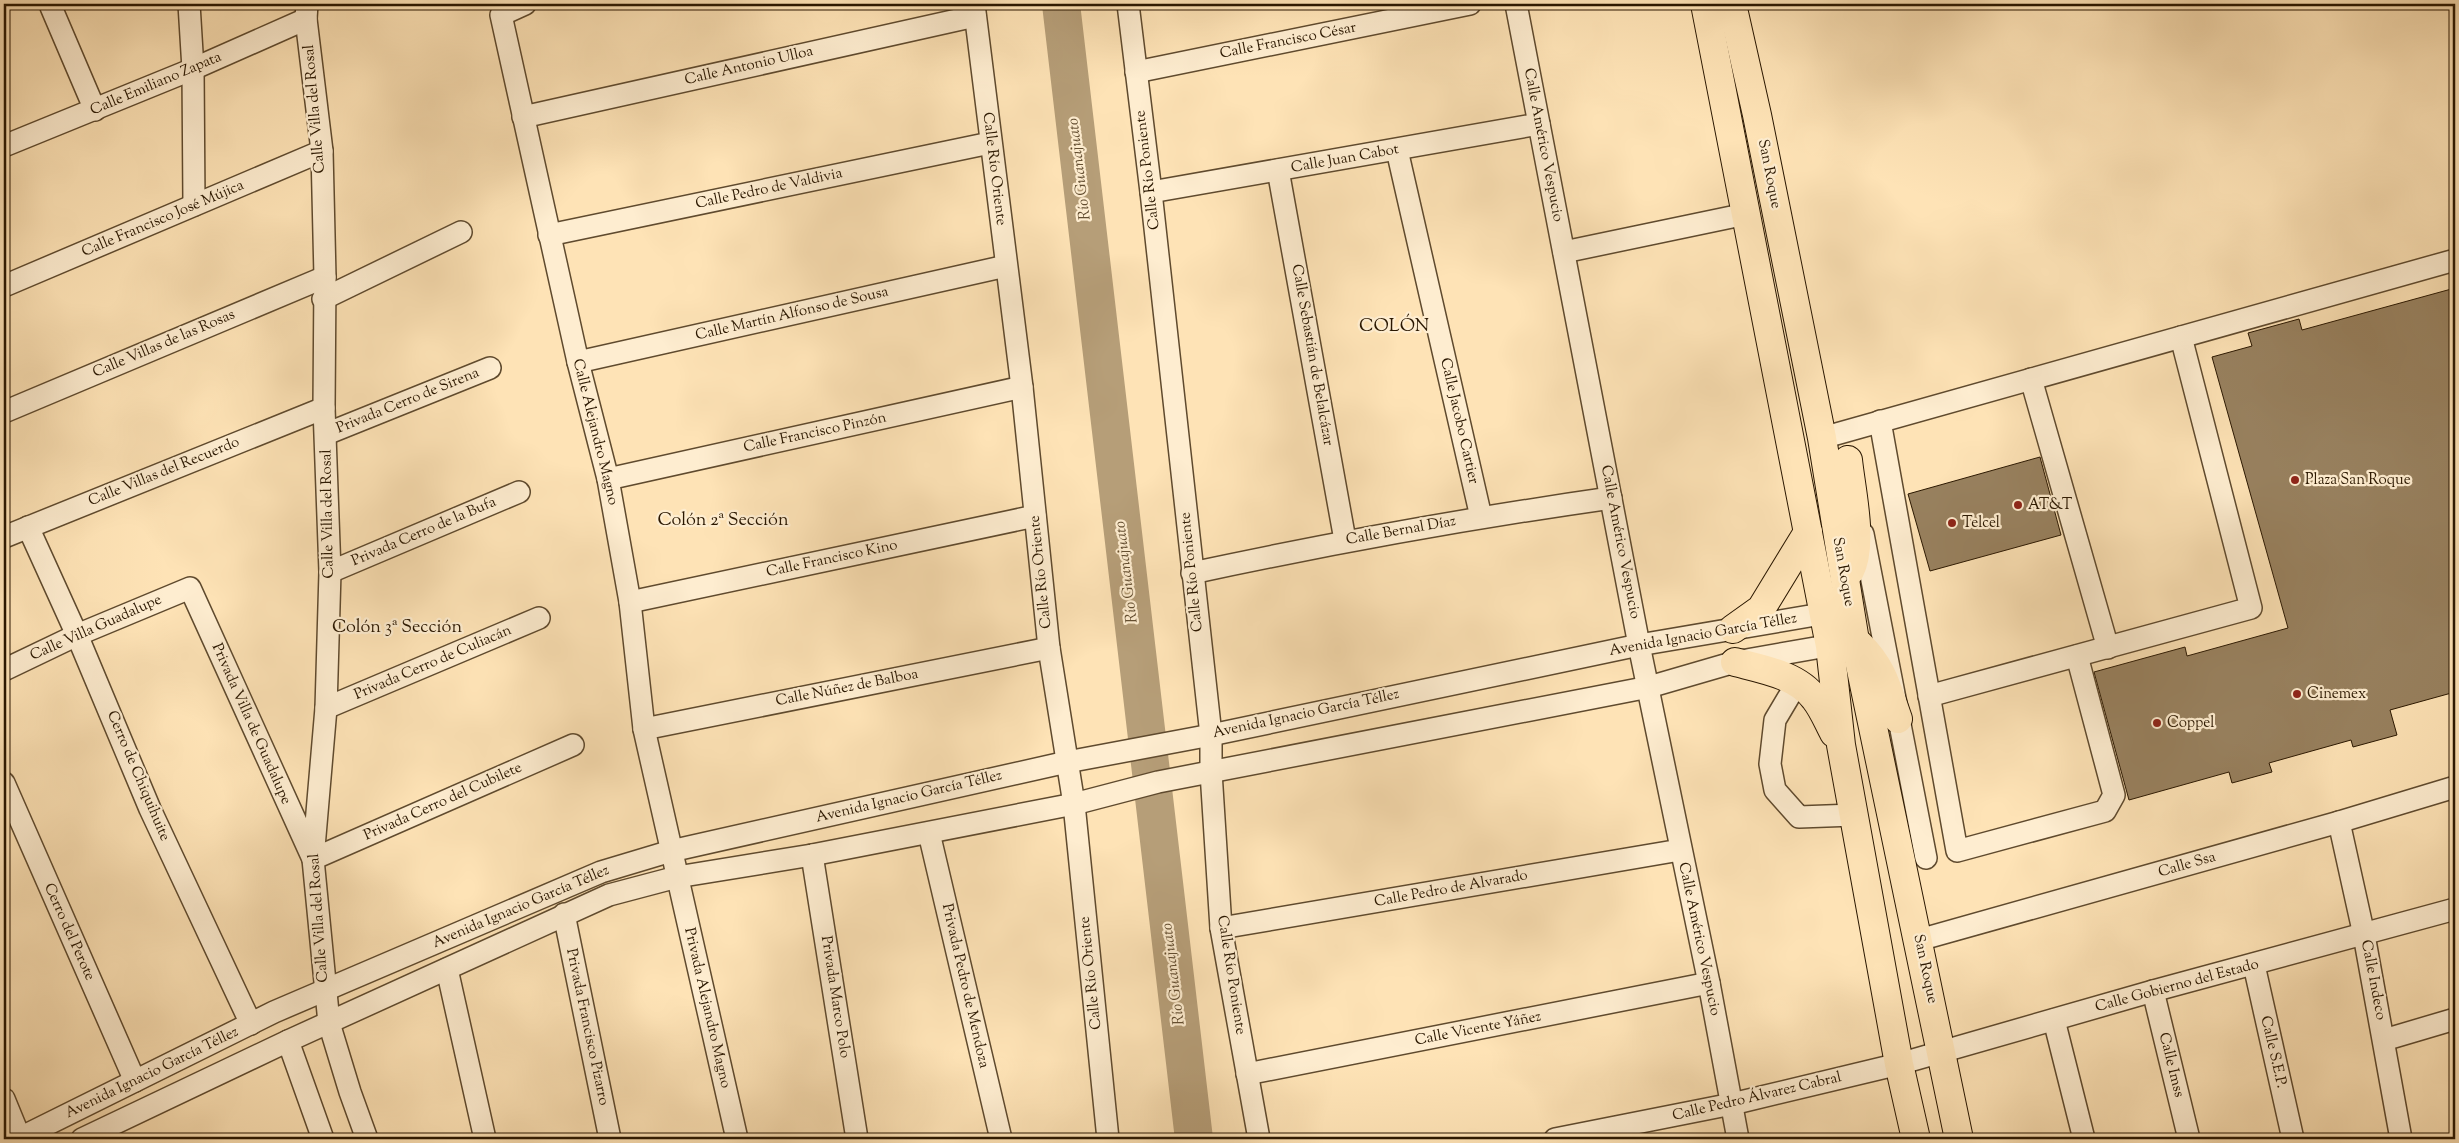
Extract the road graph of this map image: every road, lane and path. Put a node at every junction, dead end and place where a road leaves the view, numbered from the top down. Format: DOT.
graph roads {
  1 [pos="189,4"];
  2 [pos="525,4"];
  3 [pos="1128,4"];
  4 [pos="1470,4"];
  5 [pos="1516,4"];
  6 [pos="1705,4"];
  7 [pos="1732,4"];
  8 [pos="52,7"];
  9 [pos="974,10"];
  10 [pos="307,11"];
  11 [pos="194,69"];
  12 [pos="1136,72"];
  13 [pos="95,110"];
  14 [pos="523,117"];
  15 [pos="1539,124"];
  16 [pos="990,143"];
  17 [pos="4,146"];
  18 [pos="1397,150"];
  19 [pos="322,151"];
  20 [pos="1278,170"];
  21 [pos="1151,192"];
  22 [pos="194,206"];
  23 [pos="1746,214"];
  24 [pos="461,232"];
  25 [pos="549,235"];
  26 [pos="1564,252"];
  27 [pos="2455,260"];
  28 [pos="1006,266"];
  29 [pos="325,277"];
  30 [pos="4,286"];
  31 [pos="323,299"];
  32 [pos="2181,337"];
  33 [pos="578,362"];
  34 [pos="490,368"];
  35 [pos="2032,379"];
  36 [pos="1022,387"];
  37 [pos="324,408"];
  38 [pos="4,412"];
  39 [pos="1880,422"];
  40 [pos="326,434"];
  41 [pos="1833,435"];
  42 [pos="1848,460"];
  43 [pos="608,479"];
  44 [pos="519,492"];
  45 [pos="1612,498"];
  46 [pos="1034,516"];
  47 [pos="1481,517"];
  48 [pos="28,526"];
  49 [pos="1808,532"];
  50 [pos="4,537"];
  51 [pos="1345,540"];
  52 [pos="330,572"];
  53 [pos="1192,573"];
  54 [pos="190,588"];
  55 [pos="1847,596"];
  56 [pos="630,602"];
  57 [pos="1822,615"];
  58 [pos="539,618"];
  59 [pos="1733,629"];
  60 [pos="77,635"];
  61 [pos="1842,643"];
  62 [pos="1639,645"];
  63 [pos="1049,648"];
  64 [pos="2108,648"];
  65 [pos="2077,656"];
  66 [pos="1735,662"];
  67 [pos="4,670"];
  68 [pos="1797,683"];
  69 [pos="1649,687"];
  70 [pos="1929,696"];
  71 [pos="326,708"];
  72 [pos="1898,719"];
  73 [pos="644,729"];
  74 [pos="1207,735"];
  75 [pos="572,745"];
  76 [pos="1841,746"];
  77 [pos="1076,760"];
  78 [pos="1208,772"];
  79 [pos="4,784"];
  80 [pos="2455,787"];
  81 [pos="1084,802"];
  82 [pos="1854,815"];
  83 [pos="2339,822"];
  84 [pos="929,833"];
  85 [pos="1680,850"];
  86 [pos="671,851"];
  87 [pos="1957,851"];
  88 [pos="812,855"];
  89 [pos="313,859"];
  90 [pos="1913,860"];
  91 [pos="677,877"];
  92 [pos="2455,909"];
  93 [pos="564,914"];
  94 [pos="1221,928"];
  95 [pos="2364,935"];
  96 [pos="1919,940"];
  97 [pos="2254,964"];
  98 [pos="447,968"];
  99 [pos="1709,983"];
  100 [pos="324,990"];
  101 [pos="2153,990"];
  102 [pos="2455,1019"];
  103 [pos="2054,1020"];
  104 [pos="329,1023"];
  105 [pos="251,1024"];
  106 [pos="2384,1040"];
  107 [pos="288,1041"];
  108 [pos="1942,1052"];
  109 [pos="1899,1064"];
  110 [pos="1247,1074"];
  111 [pos="135,1081"];
  112 [pos="4,1099"];
  113 [pos="1732,1104"];
  114 [pos="19,1139"];
  115 [pos="82,1139"];
  116 [pos="323,1139"];
  117 [pos="367,1139"];
  118 [pos="485,1139"];
  119 [pos="610,1139"];
  120 [pos="737,1139"];
  121 [pos="857,1139"];
  122 [pos="1001,1139"];
  123 [pos="1108,1139"];
  124 [pos="1259,1139"];
  125 [pos="1555,1139"];
  126 [pos="1738,1139"];
  127 [pos="1916,1139"];
  128 [pos="1960,1139"];
  129 [pos="2084,1139"];
  130 [pos="2189,1139"];
  131 [pos="2293,1139"];
  132 [pos="2401,1139"];
  1 -- 11 [label="street"];
  2 -- 14 [label="street, Calle Alejandro Magno"];
  3 -- 12 [label="street, Calle Río Poniente"];
  4 -- 12 [label="street, Calle Francisco César"];
  5 -- 15 [label="street, Calle Américo Vespucio"];
  6 -- 23 [label="main road, San Roque"];
  7 -- 41 [label="main road, San Roque"];
  8 -- 13 [label="street"];
  9 -- 14 [label="street, Calle Antonio Ulloa"];
  9 -- 16 [label="street, Calle Río Oriente"];
  10 -- 11 [label="street, Calle Emiliano Zapata"];
  10 -- 19 [label="street, Calle Villa del Rosal"];
  11 -- 13 [label="street, Calle Emiliano Zapata"];
  11 -- 22 [label="street"];
  12 -- 21 [label="street, Calle Río Poniente"];
  13 -- 17 [label="street, Calle Emiliano Zapata"];
  14 -- 25 [label="street, Calle Alejandro Magno"];
  15 -- 18 [label="street, Calle Juan Cabot"];
  15 -- 26 [label="street, Calle Américo Vespucio"];
  16 -- 25 [label="street, Calle Pedro de Valdivia"];
  16 -- 28 [label="street, Calle Río Oriente"];
  18 -- 20 [label="street, Calle Juan Cabot"];
  18 -- 47 [label="street, Calle Jacobo Cartier"];
  19 -- 22 [label="street, Calle Francisco José Mújica"];
  19 -- 29 [label="street, Calle Villa del Rosal"];
  20 -- 21 [label="street, Calle Juan Cabot"];
  20 -- 51 [label="street, Calle Sebastián de Belalcázar"];
  21 -- 53 [label="street, Calle Río Poniente"];
  22 -- 30 [label="street, Calle Francisco José Mújica"];
  23 -- 26 [label="street"];
  23 -- 49 [label="main road, San Roque"];
  24 -- 31 [label="street"];
  25 -- 33 [label="street, Calle Alejandro Magno"];
  26 -- 45 [label="street, Calle Américo Vespucio"];
  27 -- 32 [label="street"];
  28 -- 33 [label="street, Calle Martín Alfonso de Sousa"];
  28 -- 36 [label="street, Calle Río Oriente"];
  29 -- 31 [label="street, Calle Villa del Rosal"];
  29 -- 38 [label="street, Calle Villas de las Rosas"];
  31 -- 37 [label="street, Calle Villa del Rosal"];
  32 -- 35 [label="street"];
  32 -- 64 [label="street"];
  33 -- 43 [label="street, Calle Alejandro Magno"];
  34 -- 40 [label="street, Privada Cerro de Sirena"];
  35 -- 39 [label="street"];
  35 -- 64 [label="street"];
  36 -- 43 [label="street, Calle Francisco Pinzón"];
  36 -- 46 [label="street, Calle Río Oriente"];
  37 -- 40 [label="street, Calle Villa del Rosal"];
  37 -- 48 [label="street, Calle Villas del Recuerdo"];
  39 -- 41 [label="street"];
  39 -- 70 [label="street"];
  40 -- 52 [label="street, Calle Villa del Rosal"];
  41 -- 42 [label="street"];
  41 -- 55 [label="main road, San Roque"];
  42 -- 55 [label="main road"];
  42 -- 72 [label="street"];
  43 -- 56 [label="street, Calle Alejandro Magno"];
  44 -- 52 [label="street, Privada Cerro de la Bufa"];
  45 -- 47 [label="street, Calle Bernal Díaz"];
  45 -- 62 [label="street, Calle Américo Vespucio"];
  46 -- 56 [label="street, Calle Francisco Kino"];
  46 -- 63 [label="street, Calle Río Oriente"];
  47 -- 51 [label="street, Calle Bernal Díaz"];
  48 -- 50 [label="street, Calle Villas del Recuerdo"];
  48 -- 60 [label="street, Cerro de Chiquihuite"];
  49 -- 57 [label="main road, San Roque"];
  49 -- 59 [label="main road"];
  51 -- 53 [label="street, Calle Bernal Díaz"];
  52 -- 71 [label="street, Calle Villa del Rosal"];
  53 -- 74 [label="street, Calle Río Poniente"];
  54 -- 60 [label="street, Calle Villa Guadalupe"];
  54 -- 89 [label="street, Privada Villa de Guadalupe"];
  55 -- 57 [label="street, Avenida Ignacio García Téllez"];
  55 -- 61 [label="main road, San Roque"];
  56 -- 73 [label="street, Calle Alejandro Magno"];
  57 -- 59 [label="street, Avenida Ignacio García Téllez"];
  57 -- 61 [label="main road, San Roque"];
  58 -- 71 [label="street, Privada Cerro de Culiacán"];
  59 -- 62 [label="street, Avenida Ignacio García Téllez"];
  60 -- 67 [label="street, Calle Villa Guadalupe"];
  60 -- 105 [label="street, Cerro de Chiquihuite"];
  61 -- 66 [label="street, Avenida Ignacio García Téllez"];
  61 -- 72 [label="main road"];
  61 -- 76 [label="main road, San Roque"];
  61 -- 90 [label="main road, San Roque"];
  62 -- 69 [label="street, Calle Américo Vespucio"];
  62 -- 74 [label="street, Avenida Ignacio García Téllez"];
  63 -- 73 [label="street, Calle Núñez de Balboa"];
  63 -- 77 [label="street, Calle Río Oriente"];
  64 -- 65 [label="street"];
  65 -- 70 [label="street"];
  65 -- 87 [label="street"];
  66 -- 68 [label="main road"];
  66 -- 69 [label="street, Avenida Ignacio García Téllez"];
  68 -- 76 [label="main road"];
  68 -- 82 [label="street"];
  69 -- 78 [label="street, Avenida Ignacio García Téllez"];
  69 -- 85 [label="street, Calle Américo Vespucio"];
  70 -- 87 [label="street"];
  71 -- 89 [label="street, Calle Villa del Rosal"];
  72 -- 90 [label="street"];
  73 -- 86 [label="street, Calle Alejandro Magno"];
  74 -- 77 [label="street, Avenida Ignacio García Téllez"];
  74 -- 78 [label="street, Calle Río Poniente"];
  75 -- 89 [label="street, Privada Cerro del Cubilete"];
  76 -- 82 [label="main road, San Roque"];
  77 -- 81 [label="street, Calle Río Oriente"];
  77 -- 86 [label="street, Avenida Ignacio García Téllez"];
  78 -- 81 [label="street, Avenida Ignacio García Téllez"];
  78 -- 94 [label="street, Calle Río Poniente"];
  79 -- 111 [label="street, Cerro del Perote"];
  80 -- 83 [label="street, Calle Ssa"];
  81 -- 84 [label="street, Avenida Ignacio García Téllez"];
  81 -- 123 [label="street, Calle Río Oriente"];
  82 -- 109 [label="main road, San Roque"];
  83 -- 95 [label="street, Calle Indeco"];
  83 -- 96 [label="street, Calle Ssa"];
  84 -- 88 [label="street, Avenida Ignacio García Téllez"];
  84 -- 122 [label="street, Privada Pedro de Mendoza"];
  85 -- 94 [label="street, Calle Pedro de Alvarado"];
  85 -- 99 [label="street, Calle Américo Vespucio"];
  86 -- 91 [label="street, Calle Alejandro Magno"];
  86 -- 100 [label="street, Avenida Ignacio García Téllez"];
  87 -- 90 [label="street"];
  88 -- 91 [label="street, Avenida Ignacio García Téllez"];
  88 -- 121 [label="street, Privada Marco Polo"];
  89 -- 100 [label="street, Calle Villa del Rosal"];
  90 -- 96 [label="main road, San Roque"];
  91 -- 93 [label="street, Avenida Ignacio García Téllez"];
  91 -- 120 [label="street, Privada Alejandro Magno"];
  92 -- 95 [label="street, Calle Gobierno del Estado"];
  93 -- 98 [label="street, Avenida Ignacio García Téllez"];
  93 -- 119 [label="street, Privada Francisco Pizarro"];
  94 -- 110 [label="street, Calle Río Poniente"];
  95 -- 97 [label="street, Calle Gobierno del Estado"];
  95 -- 106 [label="street, Calle Indeco"];
  96 -- 108 [label="main road, San Roque"];
  97 -- 101 [label="street, Calle Gobierno del Estado"];
  97 -- 131 [label="street, Calle S.E.P."];
  98 -- 104 [label="street, Avenida Ignacio García Téllez"];
  98 -- 118 [label="street"];
  99 -- 110 [label="street, Calle Vicente Yáñez"];
  99 -- 113 [label="street, Calle Américo Vespucio"];
  100 -- 104 [label="street, Calle Villa del Rosal"];
  100 -- 105 [label="street, Avenida Ignacio García Téllez"];
  101 -- 103 [label="street, Calle Gobierno del Estado"];
  101 -- 130 [label="street, Calle Imss"];
  102 -- 106 [label="street"];
  103 -- 108 [label="street, Calle Gobierno del Estado"];
  103 -- 129 [label="street"];
  104 -- 107 [label="street, Avenida Ignacio García Téllez"];
  104 -- 117 [label="street, Calle Villa del Rosal"];
  105 -- 111 [label="street, Avenida Ignacio García Téllez"];
  106 -- 132 [label="street, Calle Indeco"];
  107 -- 115 [label="street, Avenida Ignacio García Téllez"];
  107 -- 116 [label="street"];
  108 -- 109 [label="street, Calle Gobierno del Estado"];
  108 -- 128 [label="main road, San Roque"];
  109 -- 113 [label="street, Calle Pedro Álvarez Cabral"];
  109 -- 127 [label="main road, San Roque"];
  110 -- 124 [label="street, Calle Río Poniente"];
  111 -- 114 [label="street, Avenida Ignacio García Téllez"];
  112 -- 114 [label="street"];
  113 -- 125 [label="street, Calle Pedro Álvarez Cabral"];
  113 -- 126 [label="street, Calle Américo Vespucio"];
}
